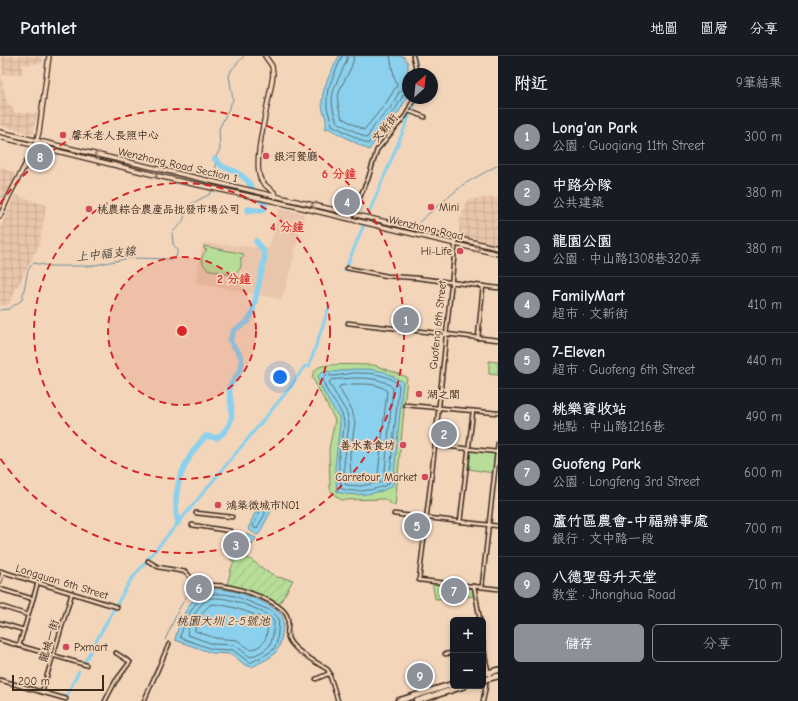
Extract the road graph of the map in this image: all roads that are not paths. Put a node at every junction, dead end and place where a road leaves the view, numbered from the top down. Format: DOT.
graph roads {
  1 [pos="49,56"];
  2 [pos="265,56"];
  3 [pos="413,56"];
  4 [pos="416,68"];
  5 [pos="412,104"];
  6 [pos="410,111"];
  7 [pos="425,117"];
  8 [pos="0,132"];
  9 [pos="0,137"];
  10 [pos="36,142"];
  11 [pos="35,146"];
  12 [pos="132,163"];
  13 [pos="131,169"];
  14 [pos="275,196"];
  15 [pos="272,201"];
  16 [pos="352,214"];
  17 [pos="0,216"];
  18 [pos="350,219"];
  19 [pos="405,227"];
  20 [pos="404,231"];
  21 [pos="456,238"];
  22 [pos="455,244"];
  23 [pos="498,248"];
  24 [pos="498,254"];
  25 [pos="347,268"];
  26 [pos="451,282"];
  27 [pos="483,286"];
  28 [pos="498,288"];
  29 [pos="348,323"];
  30 [pos="445,335"];
  31 [pos="478,338"];
  32 [pos="498,340"];
  33 [pos="405,405"];
  34 [pos="438,407"];
  35 [pos="473,411"];
  36 [pos="498,413"];
  37 [pos="498,443"];
  38 [pos="435,445"];
  39 [pos="469,449"];
  40 [pos="497,452"];
  41 [pos="196,513"];
  42 [pos="394,514"];
  43 [pos="232,517"];
  44 [pos="425,518"];
  45 [pos="460,522"];
  46 [pos="192,525"];
  47 [pos="488,525"];
  48 [pos="498,526"];
  49 [pos="230,531"];
  50 [pos="148,561"];
  51 [pos="1,571"];
  52 [pos="0,581"];
  53 [pos="38,582"];
  54 [pos="474,586"];
  55 [pos="482,586"];
  56 [pos="0,588"];
  57 [pos="498,589"];
  58 [pos="72,594"];
  59 [pos="33,599"];
  60 [pos="0,606"];
  61 [pos="117,607"];
  62 [pos="28,615"];
  63 [pos="479,617"];
  64 [pos="0,623"];
  65 [pos="24,630"];
  66 [pos="0,640"];
  67 [pos="168,644"];
  68 [pos="19,646"];
  69 [pos="116,653"];
  70 [pos="450,653"];
  71 [pos="485,653"];
  72 [pos="445,654"];
  73 [pos="53,656"];
  74 [pos="86,665"];
  75 [pos="498,670"];
  76 [pos="489,672"];
  77 [pos="330,673"];
  78 [pos="486,673"];
  79 [pos="498,676"];
  80 [pos="490,678"];
  81 [pos="316,679"];
  82 [pos="486,679"];
  83 [pos="0,680"];
  84 [pos="450,685"];
  85 [pos="455,689"];
  86 [pos="485,689"];
  87 [pos="42,692"];
  88 [pos="66,698"];
  89 [pos="105,701"];
  90 [pos="144,701"];
  91 [pos="338,701"];
  92 [pos="398,701"];
  93 [pos="417,701"];
  94 [pos="483,701"];
  1 -- 10 [label="street"];
  2 -- 14 [label="street"];
  3 -- 4 [label="street"];
  5 -- 6 [label="street, 文新街"];
  6 -- 7 [label="street"];
  6 -- 16 [label="street, 文新街"];
  8 -- 10 [label="street, Wenzhong Road Section 1"];
  9 -- 11 [label="street, Wenzhong Road Section 1"];
  10 -- 11 [label="street"];
  12 -- 10 [label="street, Wenzhong Road Section 1, one-way"];
  11 -- 13 [label="street, Wenzhong Road Section 1"];
  11 -- 17 [label="street"];
  12 -- 13 [label="street"];
  12 -- 14 [label="street, Wenzhong Road Section 1"];
  13 -- 15 [label="street, Wenzhong Road Section 1, one-way"];
  14 -- 15 [label="street"];
  16 -- 14 [label="street, Wenzhong Road Section 1, one-way"];
  15 -- 18 [label="street, Wenzhong Road Section 1"];
  16 -- 18 [label="street, 文新街"];
  16 -- 19 [label="street, Wenzhong Road"];
  18 -- 20 [label="street, Wenzhong Road"];
  19 -- 20 [label="street"];
  19 -- 21 [label="street, Wenzhong Road"];
  20 -- 22 [label="street, Wenzhong Road"];
  21 -- 22 [label="street, Guofeng 6th Street"];
  21 -- 23 [label="street, Wenzhong Road"];
  22 -- 24 [label="street, Wenzhong Road, one-way"];
  22 -- 26 [label="street, Guofeng 6th Street"];
  25 -- 26 [label="street"];
  26 -- 27 [label="street"];
  26 -- 30 [label="street, Guofeng 6th Street"];
  27 -- 28 [label="street"];
  27 -- 31 [label="street"];
  29 -- 30 [label="street"];
  30 -- 31 [label="street"];
  30 -- 34 [label="street, Guofeng 6th Street"];
  31 -- 32 [label="street"];
  33 -- 34 [label="street"];
  34 -- 35 [label="street"];
  34 -- 38 [label="street, Guofeng 6th Street"];
  35 -- 36 [label="street"];
  35 -- 39 [label="street"];
  37 -- 40 [label="street"];
  38 -- 39 [label="street"];
  38 -- 44 [label="street, Guofeng 6th Street"];
  39 -- 40 [label="street"];
  39 -- 45 [label="street"];
  40 -- 47 [label="street"];
  41 -- 43 [label="street"];
  42 -- 44 [label="street"];
  44 -- 45 [label="street"];
  44 -- 54 [label="street, Guofeng 6th Street"];
  45 -- 47 [label="street"];
  46 -- 49 [label="street"];
  47 -- 48 [label="street"];
  47 -- 55 [label="street"];
  50 -- 77 [label="street"];
  51 -- 52 [label="street"];
  51 -- 53 [label="street, Longquan 6th Street"];
  53 -- 58 [label="street, Longquan 6th Street"];
  53 -- 59 [label="street"];
  54 -- 55 [label="street"];
  54 -- 63 [label="street"];
  55 -- 57 [label="street"];
  56 -- 59 [label="street"];
  58 -- 61 [label="street, Longquan 6th Street"];
  58 -- 73 [label="street, 龍城一街"];
  59 -- 62 [label="street"];
  60 -- 62 [label="street"];
  62 -- 65 [label="street"];
  64 -- 65 [label="street"];
  65 -- 68 [label="street"];
  66 -- 68 [label="street"];
  67 -- 90 [label="street"];
  68 -- 73 [label="street"];
  69 -- 89 [label="street"];
  70 -- 72 [label="street"];
  71 -- 76 [label="street"];
  73 -- 74 [label="street"];
  73 -- 87 [label="street, 龍城一街"];
  75 -- 76 [label="main road"];
  76 -- 78 [label="main road"];
  76 -- 80 [label="street"];
  77 -- 81 [label="street"];
  77 -- 91 [label="street"];
  79 -- 80 [label="main road"];
  80 -- 82 [label="main road"];
  83 -- 87 [label="street"];
  84 -- 92 [label="main road"];
  85 -- 93 [label="main road"];
  86 -- 94 [label="street"];
  87 -- 88 [label="street"];
}
